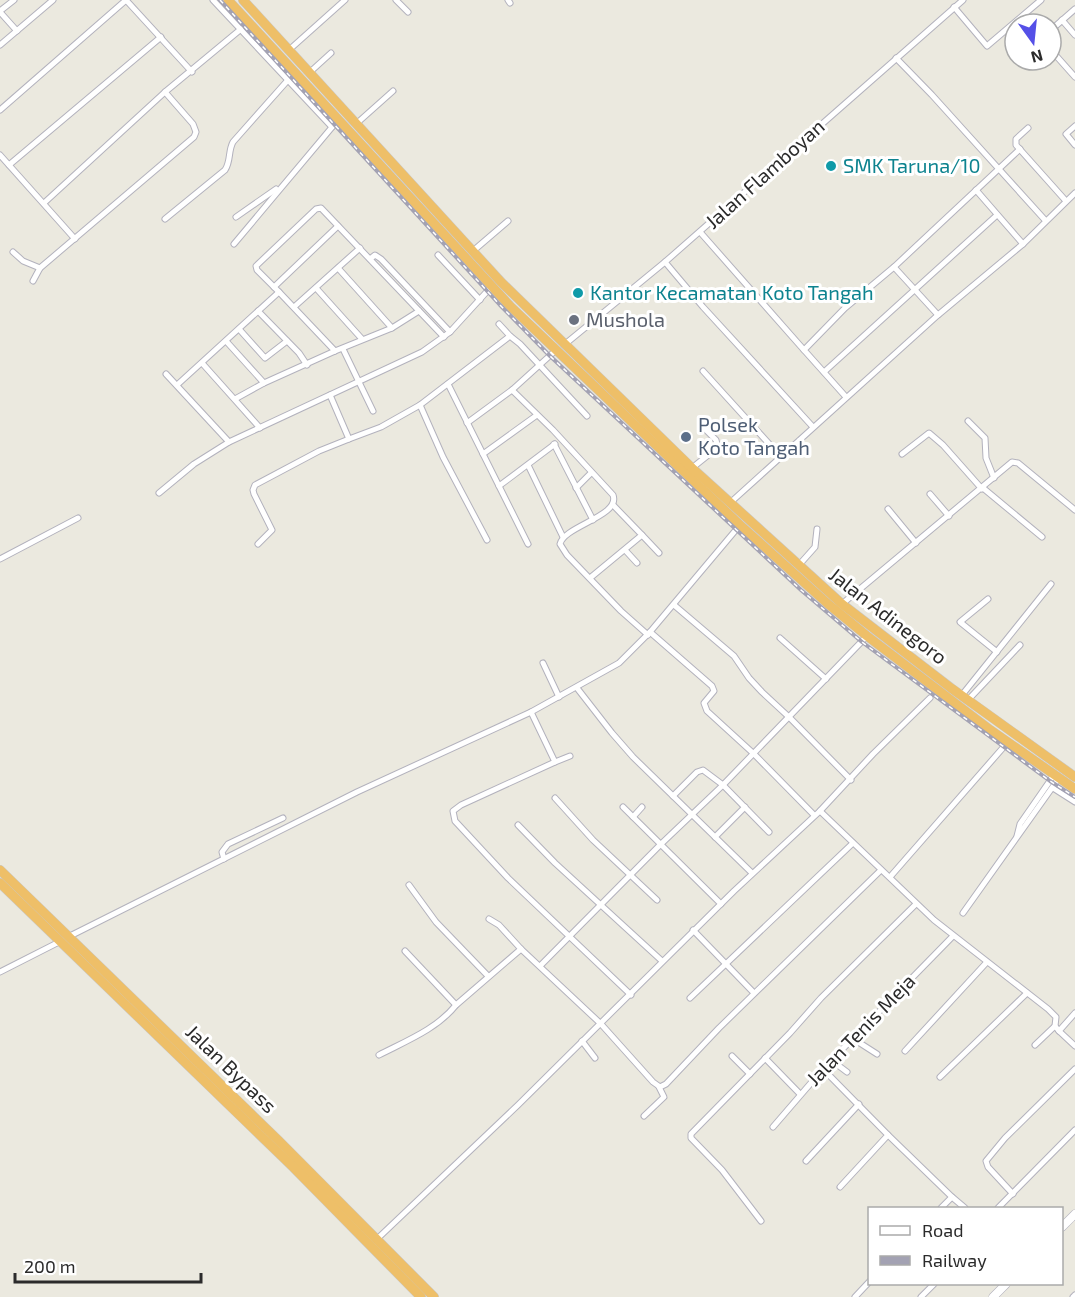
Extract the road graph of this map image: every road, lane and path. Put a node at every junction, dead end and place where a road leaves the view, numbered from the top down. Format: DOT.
graph roads {
  1 [pos="14,0"];
  2 [pos="53,0"];
  3 [pos="126,0"];
  4 [pos="213,0"];
  5 [pos="228,0"];
  6 [pos="243,0"];
  7 [pos="345,0"];
  8 [pos="396,0"];
  9 [pos="963,0"];
  10 [pos="1041,0"];
  11 [pos="954,8"];
  12 [pos="1075,9"];
  13 [pos="0,12"];
  14 [pos="408,12"];
  15 [pos="1028,12"];
  16 [pos="1063,19"];
  17 [pos="1063,21"];
  18 [pos="241,29"];
  19 [pos="17,31"];
  20 [pos="1003,33"];
  21 [pos="1075,35"];
  22 [pos="161,38"];
  23 [pos="0,45"];
  24 [pos="289,50"];
  25 [pos="331,53"];
  26 [pos="896,58"];
  27 [pos="1063,64"];
  28 [pos="192,72"];
  29 [pos="309,73"];
  30 [pos="1075,77"];
  31 [pos="288,80"];
  32 [pos="393,91"];
  33 [pos="165,92"];
  34 [pos="0,110"];
  35 [pos="335,123"];
  36 [pos="356,124"];
  37 [pos="1075,126"];
  38 [pos="1028,128"];
  39 [pos="1075,145"];
  40 [pos="1020,149"];
  41 [pos="0,155"];
  42 [pos="9,165"];
  43 [pos="998,170"];
  44 [pos="405,177"];
  45 [pos="397,184"];
  46 [pos="280,187"];
  47 [pos="414,187"];
  48 [pos="976,190"];
  49 [pos="1075,193"];
  50 [pos="406,194"];
  51 [pos="1066,201"];
  52 [pos="44,203"];
  53 [pos="997,215"];
  54 [pos="236,217"];
  55 [pos="165,219"];
  56 [pos="1045,220"];
  57 [pos="508,221"];
  58 [pos="338,226"];
  59 [pos="700,232"];
  60 [pos="75,239"];
  61 [pos="234,244"];
  62 [pos="1023,244"];
  63 [pos="360,249"];
  64 [pos="473,251"];
  65 [pos="13,252"];
  66 [pos="438,255"];
  67 [pos="370,259"];
  68 [pos="665,262"];
  69 [pos="894,267"];
  70 [pos="40,268"];
  71 [pos="338,268"];
  72 [pos="33,281"];
  73 [pos="274,286"];
  74 [pos="492,286"];
  75 [pos="316,288"];
  76 [pos="915,290"];
  77 [pos="279,291"];
  78 [pos="480,300"];
  79 [pos="294,307"];
  80 [pos="258,311"];
  81 [pos="419,311"];
  82 [pos="938,315"];
  83 [pos="499,324"];
  84 [pos="392,328"];
  85 [pos="239,329"];
  86 [pos="450,332"];
  87 [pos="510,336"];
  88 [pos="444,338"];
  89 [pos="362,339"];
  90 [pos="226,341"];
  91 [pos="287,341"];
  92 [pos="564,345"];
  93 [pos="343,349"];
  94 [pos="804,350"];
  95 [pos="335,351"];
  96 [pos="555,351"];
  97 [pos="202,363"];
  98 [pos="307,365"];
  99 [pos="540,366"];
  100 [pos="703,371"];
  101 [pos="824,372"];
  102 [pos="166,374"];
  103 [pos="360,382"];
  104 [pos="264,383"];
  105 [pos="448,384"];
  106 [pos="177,385"];
  107 [pos="512,390"];
  108 [pos="330,395"];
  109 [pos="846,397"];
  110 [pos="235,399"];
  111 [pos="420,405"];
  112 [pos="373,411"];
  113 [pos="537,415"];
  114 [pos="587,416"];
  115 [pos="968,421"];
  116 [pos="467,423"];
  117 [pos="702,426"];
  118 [pos="813,427"];
  119 [pos="260,428"];
  120 [pos="560,438"];
  121 [pos="349,439"];
  122 [pos="229,442"];
  123 [pos="554,444"];
  124 [pos="483,454"];
  125 [pos="903,454"];
  126 [pos="780,457"];
  127 [pos="528,465"];
  128 [pos="692,468"];
  129 [pos="591,473"];
  130 [pos="994,478"];
  131 [pos="499,486"];
  132 [pos="576,488"];
  133 [pos="982,488"];
  134 [pos="159,493"];
  135 [pos="930,494"];
  136 [pos="730,502"];
  137 [pos="613,505"];
  138 [pos="888,509"];
  139 [pos="1075,510"];
  140 [pos="949,516"];
  141 [pos="78,518"];
  142 [pos="593,520"];
  143 [pos="740,525"];
  144 [pos="818,530"];
  145 [pos="642,535"];
  146 [pos="563,537"];
  147 [pos="1042,537"];
  148 [pos="487,540"];
  149 [pos="916,543"];
  150 [pos="258,544"];
  151 [pos="528,544"];
  152 [pos="625,550"];
  153 [pos="659,553"];
  154 [pos="0,559"];
  155 [pos="637,563"];
  156 [pos="798,567"];
  157 [pos="590,578"];
  158 [pos="1052,584"];
  159 [pos="988,599"];
  160 [pos="842,604"];
  161 [pos="674,605"];
  162 [pos="649,634"];
  163 [pos="867,636"];
  164 [pos="780,638"];
  165 [pos="1020,645"];
  166 [pos="997,652"];
  167 [pos="543,663"];
  168 [pos="826,679"];
  169 [pos="933,681"];
  170 [pos="577,687"];
  171 [pos="949,693"];
  172 [pos="559,697"];
  173 [pos="930,698"];
  174 [pos="965,698"];
  175 [pos="531,712"];
  176 [pos="790,717"];
  177 [pos="1008,742"];
  178 [pos="754,754"];
  179 [pos="570,756"];
  180 [pos="555,762"];
  181 [pos="1057,776"];
  182 [pos="1075,777"];
  183 [pos="851,780"];
  184 [pos="723,785"];
  185 [pos="1053,788"];
  186 [pos="1075,789"];
  187 [pos="673,796"];
  188 [pos="1043,797"];
  189 [pos="555,798"];
  190 [pos="1075,802"];
  191 [pos="622,807"];
  192 [pos="642,807"];
  193 [pos="745,807"];
  194 [pos="820,810"];
  195 [pos="692,815"];
  196 [pos="814,815"];
  197 [pos="633,817"];
  198 [pos="283,818"];
  199 [pos="518,825"];
  200 [pos="769,832"];
  201 [pos="714,837"];
  202 [pos="853,843"];
  203 [pos="661,844"];
  204 [pos="224,859"];
  205 [pos="0,870"];
  206 [pos="881,870"];
  207 [pos="752,873"];
  208 [pos="631,874"];
  209 [pos="890,877"];
  210 [pos="0,883"];
  211 [pos="409,885"];
  212 [pos="657,900"];
  213 [pos="721,903"];
  214 [pos="916,904"];
  215 [pos="600,905"];
  216 [pos="963,913"];
  217 [pos="489,919"];
  218 [pos="693,930"];
  219 [pos="570,936"];
  220 [pos="953,936"];
  221 [pos="64,939"];
  222 [pos="521,949"];
  223 [pos="405,951"];
  224 [pos="662,962"];
  225 [pos="726,962"];
  226 [pos="987,962"];
  227 [pos="540,966"];
  228 [pos="0,972"];
  229 [pos="488,976"];
  230 [pos="754,993"];
  231 [pos="1027,993"];
  232 [pos="631,995"];
  233 [pos="690,998"];
  234 [pos="456,1005"];
  235 [pos="1075,1013"];
  236 [pos="601,1024"];
  237 [pos="1057,1028"];
  238 [pos="852,1038"];
  239 [pos="582,1041"];
  240 [pos="1035,1045"];
  241 [pos="1075,1046"];
  242 [pos="905,1051"];
  243 [pos="877,1054"];
  244 [pos="379,1055"];
  245 [pos="732,1056"];
  246 [pos="595,1058"];
  247 [pos="765,1058"];
  248 [pos="831,1060"];
  249 [pos="822,1069"];
  250 [pos="1075,1069"];
  251 [pos="847,1072"];
  252 [pos="750,1074"];
  253 [pos="940,1077"];
  254 [pos="659,1086"];
  255 [pos="800,1094"];
  256 [pos="859,1104"];
  257 [pos="644,1116"];
  258 [pos="772,1127"];
  259 [pos="1075,1130"];
  260 [pos="888,1135"];
  261 [pos="806,1161"];
  262 [pos="840,1187"];
  263 [pos="1013,1194"];
  264 [pos="952,1197"];
  265 [pos="943,1207"];
  266 [pos="963,1207"];
  267 [pos="1000,1207"];
  268 [pos="761,1221"];
  269 [pos="376,1240"];
  270 [pos="868,1283"];
  271 [pos="933,1285"];
  272 [pos="1005,1285"];
  273 [pos="421,1297"];
  274 [pos="434,1297"];
  275 [pos="855,1297"];
  276 [pos="921,1297"];
  277 [pos="993,1297"];
  1 -- 13 [label="street"];
  2 -- 19 [label="street"];
  3 -- 22 [label="street"];
  3 -- 34 [label="street"];
  4 -- 18 [label="street"];
  5 -- 35 [label="highway"];
  6 -- 24 [label="highway, Jalan Adinegoro"];
  7 -- 24 [label="street"];
  8 -- 14 [label="street"];
  9 -- 11 [label="street, Jalan Flamboyan"];
  10 -- 15 [label="street"];
  11 -- 20 [label="street"];
  11 -- 26 [label="street, Jalan Flamboyan"];
  12 -- 16 [label="street"];
  13 -- 19 [label="street"];
  17 -- 21 [label="street"];
  18 -- 28 [label="street"];
  18 -- 31 [label="street"];
  19 -- 23 [label="street"];
  22 -- 28 [label="street"];
  22 -- 42 [label="street"];
  24 -- 29 [label="highway, Jalan Adinegoro"];
  25 -- 29 [label="street"];
  26 -- 43 [label="street"];
  26 -- 59 [label="street, Jalan Flamboyan"];
  27 -- 30 [label="street"];
  28 -- 33 [label="street"];
  29 -- 36 [label="highway, Jalan Adinegoro"];
  31 -- 35 [label="street"];
  31 -- 55 [label="street"];
  32 -- 36 [label="street"];
  33 -- 52 [label="street"];
  33 -- 60 [label="street"];
  35 -- 45 [label="highway"];
  35 -- 46 [label="street"];
  36 -- 44 [label="highway, Jalan Adinegoro"];
  37 -- 39 [label="street"];
  38 -- 40 [label="street"];
  40 -- 43 [label="street"];
  40 -- 51 [label="street"];
  41 -- 42 [label="street"];
  42 -- 52 [label="street"];
  43 -- 48 [label="street"];
  43 -- 56 [label="street"];
  44 -- 45 [label="highway"];
  44 -- 47 [label="highway, Jalan Adinegoro"];
  45 -- 50 [label="highway"];
  46 -- 54 [label="street"];
  46 -- 61 [label="street"];
  47 -- 50 [label="highway"];
  47 -- 64 [label="highway, Jalan Adinegoro"];
  48 -- 53 [label="street"];
  48 -- 69 [label="street"];
  49 -- 51 [label="street"];
  50 -- 74 [label="highway"];
  51 -- 56 [label="street"];
  52 -- 60 [label="street"];
  53 -- 62 [label="street"];
  53 -- 76 [label="street"];
  56 -- 62 [label="street"];
  57 -- 64 [label="street"];
  58 -- 63 [label="street"];
  58 -- 73 [label="street"];
  58 -- 73 [label="street"];
  59 -- 68 [label="street, Jalan Flamboyan"];
  59 -- 94 [label="street"];
  60 -- 70 [label="street"];
  62 -- 82 [label="street"];
  63 -- 67 [label="street"];
  63 -- 71 [label="street"];
  64 -- 92 [label="highway, Jalan Adinegoro"];
  65 -- 70 [label="street"];
  66 -- 78 [label="street"];
  67 -- 81 [label="street"];
  67 -- 86 [label="street"];
  68 -- 92 [label="street, Jalan Flamboyan"];
  68 -- 118 [label="street"];
  69 -- 76 [label="street"];
  69 -- 94 [label="street"];
  70 -- 72 [label="street"];
  71 -- 75 [label="street"];
  71 -- 84 [label="street"];
  73 -- 77 [label="street"];
  74 -- 78 [label="street"];
  74 -- 96 [label="highway"];
  75 -- 79 [label="street"];
  75 -- 89 [label="street"];
  76 -- 82 [label="street"];
  76 -- 101 [label="street"];
  77 -- 79 [label="street"];
  77 -- 80 [label="street"];
  78 -- 86 [label="street"];
  79 -- 95 [label="street"];
  80 -- 85 [label="street"];
  80 -- 91 [label="street"];
  81 -- 84 [label="street"];
  81 -- 88 [label="street"];
  82 -- 109 [label="street"];
  83 -- 87 [label="street"];
  84 -- 89 [label="street"];
  85 -- 90 [label="street"];
  85 -- 91 [label="street"];
  86 -- 88 [label="street"];
  87 -- 99 [label="street"];
  87 -- 105 [label="street"];
  88 -- 103 [label="street"];
  89 -- 93 [label="street"];
  90 -- 97 [label="street"];
  90 -- 104 [label="street"];
  91 -- 98 [label="street"];
  92 -- 128 [label="highway, Jalan Adinegoro"];
  93 -- 95 [label="street"];
  93 -- 103 [label="street"];
  94 -- 101 [label="street"];
  95 -- 98 [label="street"];
  96 -- 99 [label="street"];
  96 -- 143 [label="highway"];
  97 -- 106 [label="street"];
  97 -- 110 [label="street"];
  98 -- 104 [label="street"];
  99 -- 107 [label="street"];
  99 -- 114 [label="street"];
  100 -- 126 [label="street"];
  101 -- 109 [label="street"];
  102 -- 106 [label="street"];
  103 -- 108 [label="street"];
  103 -- 112 [label="street"];
  104 -- 110 [label="street"];
  105 -- 111 [label="street"];
  105 -- 116 [label="street"];
  106 -- 122 [label="street"];
  107 -- 113 [label="street"];
  107 -- 116 [label="street"];
  108 -- 119 [label="street"];
  108 -- 121 [label="street"];
  109 -- 118 [label="street"];
  110 -- 119 [label="street"];
  111 -- 121 [label="street"];
  111 -- 148 [label="street"];
  113 -- 120 [label="street"];
  113 -- 124 [label="street"];
  115 -- 130 [label="street"];
  116 -- 124 [label="street"];
  117 -- 128 [label="street"];
  118 -- 126 [label="street"];
  119 -- 122 [label="street"];
  120 -- 123 [label="street"];
  120 -- 129 [label="street"];
  121 -- 150 [label="street"];
  122 -- 134 [label="street"];
  123 -- 127 [label="street"];
  123 -- 132 [label="street"];
  124 -- 131 [label="street"];
  125 -- 133 [label="street"];
  126 -- 136 [label="street"];
  127 -- 131 [label="street"];
  127 -- 146 [label="street"];
  128 -- 136 [label="highway, Jalan Adinegoro"];
  129 -- 132 [label="street"];
  129 -- 137 [label="street"];
  130 -- 133 [label="street"];
  130 -- 139 [label="street"];
  131 -- 151 [label="street"];
  132 -- 142 [label="street"];
  133 -- 140 [label="street"];
  133 -- 147 [label="street"];
  135 -- 140 [label="street"];
  136 -- 156 [label="highway, Jalan Adinegoro"];
  137 -- 142 [label="street"];
  137 -- 145 [label="street"];
  138 -- 149 [label="street"];
  140 -- 149 [label="street"];
  141 -- 154 [label="street"];
  142 -- 146 [label="street"];
  143 -- 161 [label="street"];
  143 -- 163 [label="highway"];
  144 -- 156 [label="street"];
  145 -- 152 [label="street"];
  145 -- 153 [label="street"];
  146 -- 157 [label="street"];
  149 -- 160 [label="street"];
  152 -- 155 [label="street"];
  152 -- 157 [label="street"];
  156 -- 160 [label="highway, Jalan Adinegoro"];
  157 -- 162 [label="street"];
  158 -- 166 [label="street"];
  159 -- 166 [label="street"];
  160 -- 169 [label="highway, Jalan Adinegoro"];
  161 -- 162 [label="street"];
  161 -- 176 [label="street"];
  162 -- 170 [label="street"];
  162 -- 178 [label="street"];
  163 -- 168 [label="street"];
  163 -- 169 [label="highway"];
  164 -- 168 [label="street"];
  165 -- 174 [label="street"];
  166 -- 174 [label="street"];
  167 -- 172 [label="street"];
  168 -- 176 [label="street"];
  169 -- 171 [label="highway"];
  170 -- 172 [label="street"];
  170 -- 187 [label="street"];
  171 -- 174 [label="highway, Jalan Adinegoro"];
  171 -- 177 [label="highway"];
  172 -- 175 [label="street"];
  173 -- 183 [label="street"];
  174 -- 182 [label="highway, Jalan Adinegoro"];
  175 -- 180 [label="street"];
  175 -- 204 [label="street"];
  176 -- 178 [label="street"];
  176 -- 183 [label="street"];
  177 -- 181 [label="highway"];
  177 -- 209 [label="street"];
  178 -- 184 [label="street"];
  178 -- 196 [label="street"];
  179 -- 180 [label="street"];
  180 -- 219 [label="street"];
  181 -- 185 [label="street"];
  181 -- 186 [label="highway"];
  181 -- 188 [label="street"];
  183 -- 194 [label="street"];
  184 -- 187 [label="street"];
  184 -- 193 [label="street"];
  184 -- 195 [label="street"];
  185 -- 188 [label="street"];
  185 -- 190 [label="street"];
  187 -- 195 [label="street"];
  188 -- 216 [label="street"];
  189 -- 208 [label="street"];
  191 -- 197 [label="street"];
  192 -- 197 [label="street"];
  193 -- 200 [label="street"];
  193 -- 201 [label="street"];
  194 -- 196 [label="street"];
  194 -- 202 [label="street"];
  195 -- 201 [label="street"];
  195 -- 203 [label="street"];
  196 -- 207 [label="street"];
  197 -- 203 [label="street"];
  198 -- 204 [label="street"];
  199 -- 215 [label="street"];
  201 -- 207 [label="street"];
  202 -- 206 [label="street"];
  202 -- 225 [label="street"];
  203 -- 208 [label="street"];
  203 -- 213 [label="street"];
  204 -- 221 [label="street"];
  205 -- 221 [label="highway, Jalan Bypass"];
  206 -- 209 [label="street"];
  206 -- 230 [label="street"];
  207 -- 213 [label="street"];
  208 -- 212 [label="street"];
  208 -- 215 [label="street"];
  209 -- 214 [label="street"];
  210 -- 221 [label="highway, Jalan Bypass"];
  211 -- 229 [label="street"];
  213 -- 218 [label="street"];
  214 -- 220 [label="street"];
  214 -- 247 [label="street"];
  215 -- 219 [label="street"];
  215 -- 224 [label="street"];
  217 -- 222 [label="street"];
  218 -- 224 [label="street"];
  218 -- 225 [label="street"];
  219 -- 227 [label="street"];
  219 -- 232 [label="street"];
  220 -- 226 [label="street"];
  220 -- 238 [label="street, Jalan Tenis Meja"];
  221 -- 228 [label="street"];
  221 -- 269 [label="highway, Jalan Bypass"];
  221 -- 273 [label="highway, Jalan Bypass"];
  222 -- 227 [label="street"];
  222 -- 229 [label="street"];
  223 -- 234 [label="street"];
  224 -- 232 [label="street"];
  225 -- 230 [label="street"];
  225 -- 233 [label="street"];
  226 -- 231 [label="street"];
  226 -- 242 [label="street"];
  227 -- 236 [label="street"];
  229 -- 234 [label="street"];
  230 -- 254 [label="street"];
  231 -- 237 [label="street"];
  231 -- 253 [label="street"];
  232 -- 236 [label="street"];
  234 -- 244 [label="street"];
  235 -- 237 [label="street"];
  236 -- 239 [label="street"];
  236 -- 254 [label="street"];
  237 -- 240 [label="street"];
  237 -- 241 [label="street"];
  238 -- 243 [label="street"];
  238 -- 248 [label="street, Jalan Tenis Meja"];
  239 -- 246 [label="street"];
  239 -- 269 [label="street"];
  245 -- 252 [label="street"];
  247 -- 252 [label="street"];
  247 -- 255 [label="street"];
  248 -- 249 [label="street, Jalan Tenis Meja"];
  248 -- 251 [label="street"];
  249 -- 255 [label="street, Jalan Tenis Meja"];
  249 -- 256 [label="street"];
  250 -- 263 [label="street"];
  252 -- 268 [label="street"];
  254 -- 257 [label="street"];
  255 -- 258 [label="street, Jalan Tenis Meja"];
  256 -- 260 [label="street"];
  256 -- 261 [label="street"];
  259 -- 263 [label="street"];
  260 -- 262 [label="street"];
  260 -- 264 [label="street"];
  263 -- 267 [label="street"];
  264 -- 265 [label="street"];
  264 -- 266 [label="street"];
  269 -- 274 [label="highway, Jalan Bypass"];
  270 -- 275 [label="street"];
  271 -- 276 [label="street"];
  272 -- 277 [label="street"];
}
